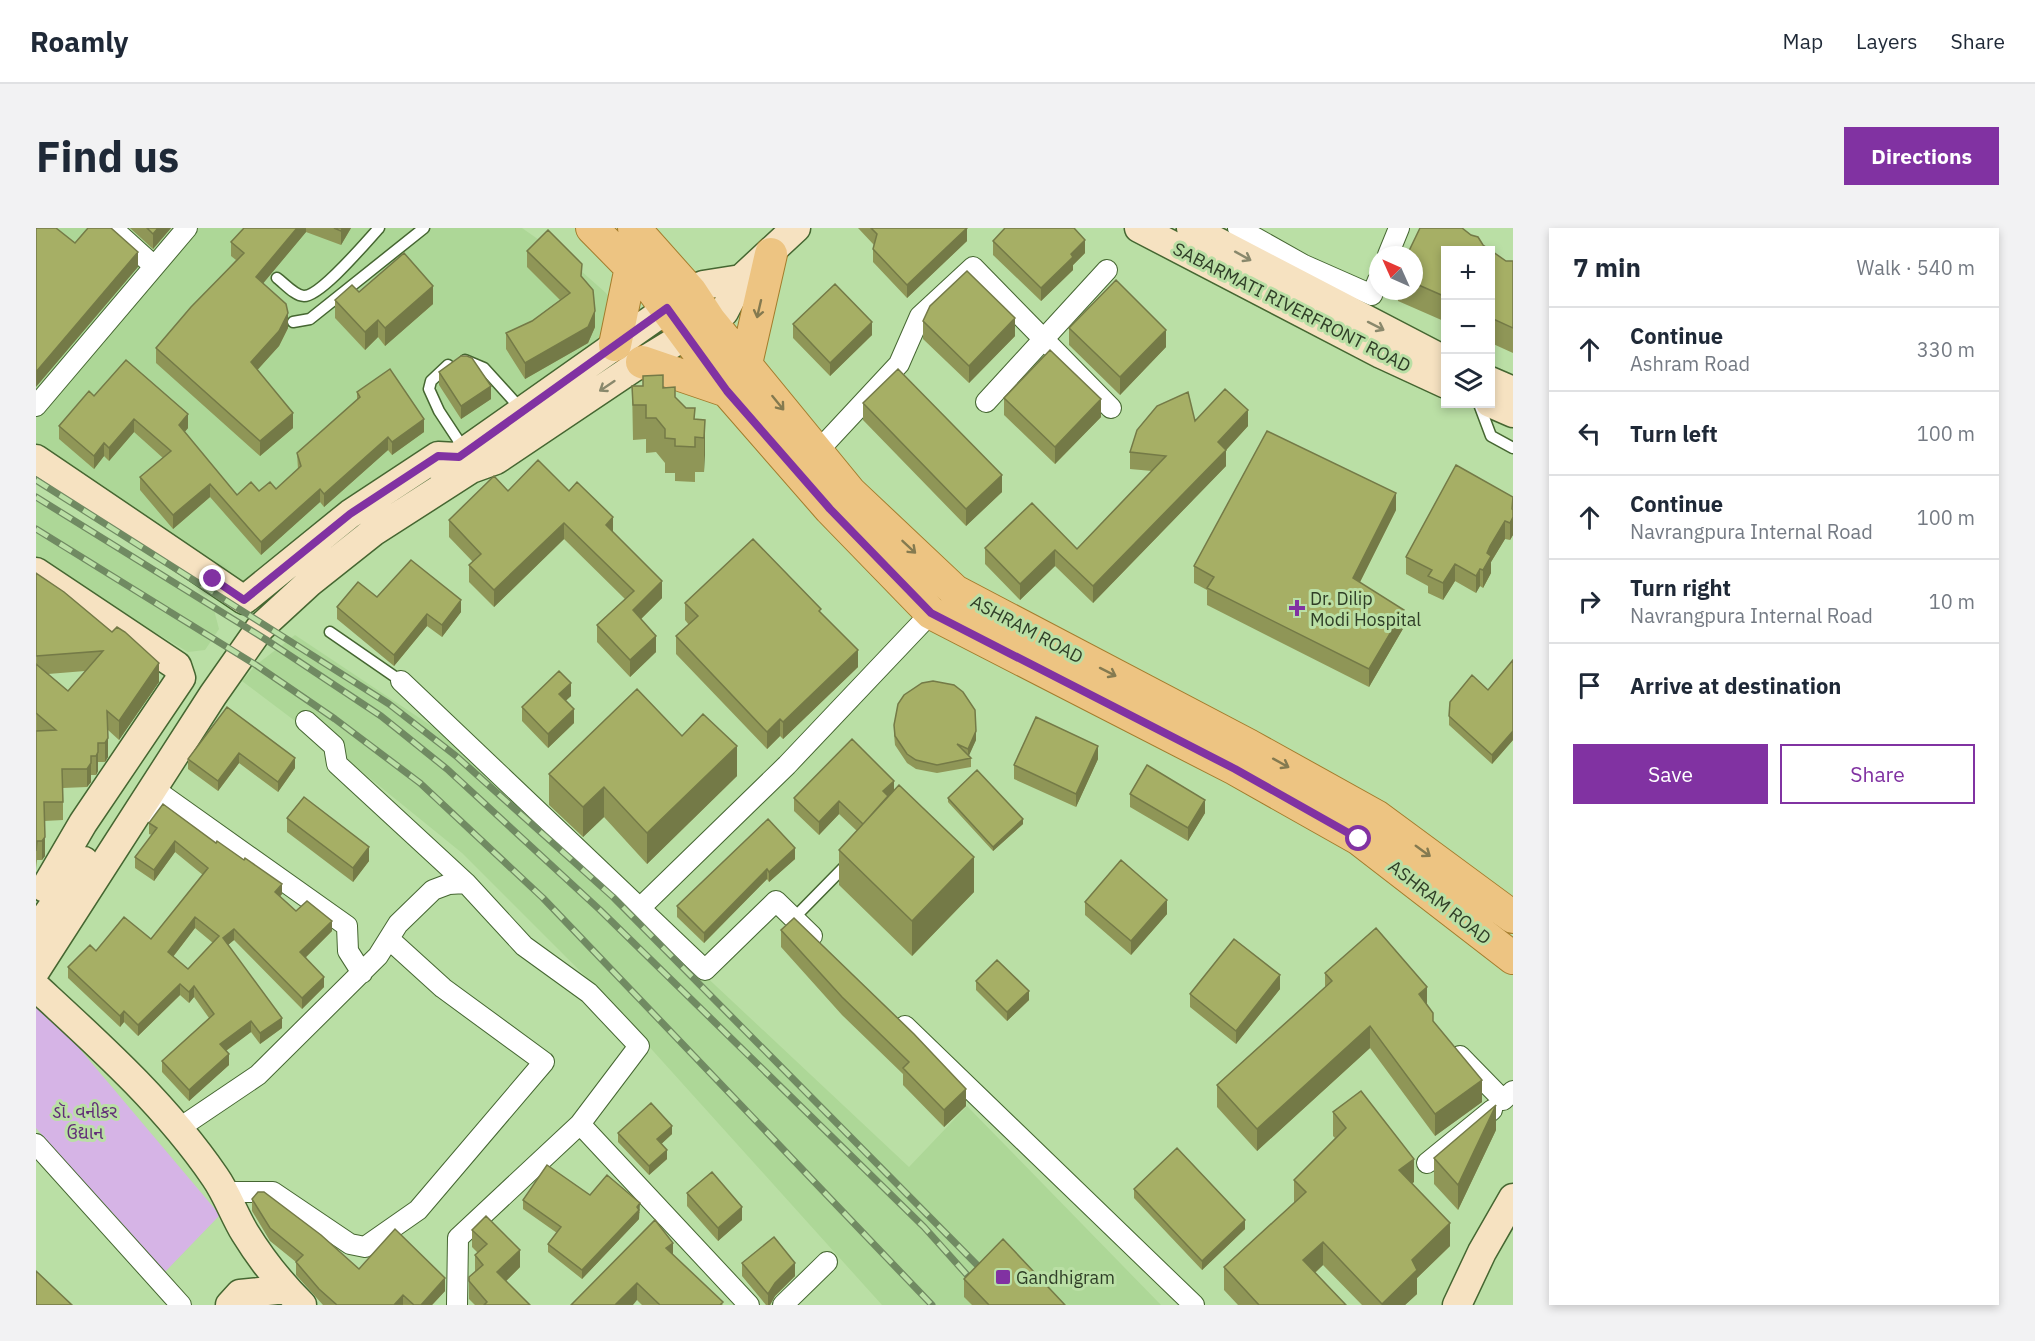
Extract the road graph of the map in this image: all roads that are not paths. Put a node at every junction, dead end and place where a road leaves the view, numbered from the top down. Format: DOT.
graph roads {
  1 [pos="112,228"];
  2 [pos="187,228"];
  3 [pos="380,228"];
  4 [pos="424,228"];
  5 [pos="592,228"];
  6 [pos="634,228"];
  7 [pos="796,228"];
  8 [pos="1140,228"];
  9 [pos="1191,228"];
  10 [pos="1238,228"];
  11 [pos="1399,228"];
  12 [pos="1392,246"];
  13 [pos="771,254"];
  14 [pos="154,266"];
  15 [pos="631,267"];
  16 [pos="1107,270"];
  17 [pos="1300,275"];
  18 [pos="277,278"];
  19 [pos="741,279"];
  20 [pos="1369,295"];
  21 [pos="679,300"];
  22 [pos="293,322"];
  23 [pos="698,329"];
  24 [pos="1043,338"];
  25 [pos="615,345"];
  26 [pos="1441,358"];
  27 [pos="642,362"];
  28 [pos="746,364"];
  29 [pos="1441,382"];
  30 [pos="1495,383"];
  31 [pos="727,391"];
  32 [pos="1513,391"];
  33 [pos="986,402"];
  34 [pos="36,406"];
  35 [pos="1495,406"];
  36 [pos="1111,408"];
  37 [pos="1480,408"];
  38 [pos="523,411"];
  39 [pos="1513,413"];
  40 [pos="1513,448"];
  41 [pos="818,451"];
  42 [pos="462,454"];
  43 [pos="36,459"];
  44 [pos="36,572"];
  45 [pos="931,613"];
  46 [pos="330,632"];
  47 [pos="401,681"];
  48 [pos="306,721"];
  49 [pos="854,857"];
  50 [pos="466,884"];
  51 [pos="36,905"];
  52 [pos="639,909"];
  53 [pos="1513,917"];
  54 [pos="794,918"];
  55 [pos="36,931"];
  56 [pos="388,939"];
  57 [pos="828,951"];
  58 [pos="1513,958"];
  59 [pos="36,970"];
  60 [pos="362,973"];
  61 [pos="36,988"];
  62 [pos="887,1009"];
  63 [pos="1444,1040"];
  64 [pos="1508,1095"];
  65 [pos="580,1125"];
  66 [pos="178,1129"];
  67 [pos="36,1144"];
  68 [pos="1427,1163"];
  69 [pos="223,1192"];
  70 [pos="1513,1198"];
  71 [pos="662,1212"];
  72 [pos="646,1229"];
  73 [pos="827,1262"];
  74 [pos="294,1297"];
  75 [pos="181,1305"];
  76 [pos="230,1305"];
  77 [pos="457,1305"];
  78 [pos="749,1305"];
  79 [pos="783,1305"];
  80 [pos="1194,1305"];
  81 [pos="1456,1305"];
  1 -- 14 [label="street"];
  2 -- 14 [label="street"];
  3 -- 18 [label="lane"];
  4 -- 22 [label="lane"];
  5 -- 15 [label="main road, ASHRAM ROAD"];
  6 -- 21 [label="main road, ASHRAM ROAD"];
  7 -- 13 [label="street"];
  8 -- 29 [label="street, SABARMATI RIVERFRONT ROAD"];
  9 -- 17 [label="street, SABARMATI RIVERFRONT ROAD, one-way"];
  10 -- 17 [label="street"];
  11 -- 12 [label="street"];
  13 -- 19 [label="street"];
  13 -- 28 [label="main road, one-way"];
  14 -- 34 [label="street"];
  15 -- 21 [label="main road, ASHRAM ROAD"];
  15 -- 25 [label="main road"];
  16 -- 24 [label="street"];
  17 -- 20 [label="street"];
  17 -- 26 [label="street, SABARMATI RIVERFRONT ROAD, one-way"];
  19 -- 21 [label="street"];
  19 -- 23 [label="street"];
  21 -- 23 [label="main road, ASHRAM ROAD"];
  21 -- 25 [label="street"];
  23 -- 27 [label="street"];
  23 -- 28 [label="main road, ASHRAM ROAD"];
  23 -- 31 [label="main road, ASHRAM ROAD"];
  24 -- 33 [label="street"];
  24 -- 36 [label="street"];
  24 -- 41 [label="street"];
  25 -- 38 [label="street"];
  27 -- 31 [label="main road"];
  27 -- 59 [label="street, one-way"];
  28 -- 41 [label="main road, ASHRAM ROAD, one-way"];
  30 -- 32 [label="street"];
  31 -- 45 [label="main road, ASHRAM ROAD"];
  35 -- 39 [label="street"];
  37 -- 40 [label="lane"];
  38 -- 42 [label="street"];
  38 -- 42 [label="lane"];
  41 -- 53 [label="main road, ASHRAM ROAD, one-way"];
  42 -- 43 [label="street"];
  42 -- 55 [label="street"];
  44 -- 51 [label="street"];
  45 -- 52 [label="street"];
  45 -- 58 [label="main road, ASHRAM ROAD"];
  46 -- 47 [label="lane"];
  47 -- 52 [label="street"];
  48 -- 50 [label="street"];
  49 -- 54 [label="lane"];
  50 -- 56 [label="street"];
  50 -- 65 [label="street"];
  52 -- 54 [label="street"];
  54 -- 57 [label="street"];
  56 -- 60 [label="street"];
  56 -- 69 [label="street"];
  60 -- 61 [label="street"];
  60 -- 66 [label="street"];
  61 -- 66 [label="street"];
  62 -- 80 [label="street"];
  63 -- 64 [label="street"];
  64 -- 68 [label="street"];
  65 -- 71 [label="street"];
  65 -- 77 [label="street"];
  66 -- 69 [label="street"];
  67 -- 75 [label="street"];
  69 -- 74 [label="street"];
  70 -- 81 [label="street"];
  71 -- 72 [label="street"];
  71 -- 78 [label="street"];
  73 -- 79 [label="street"];
  74 -- 76 [label="street"];
}
